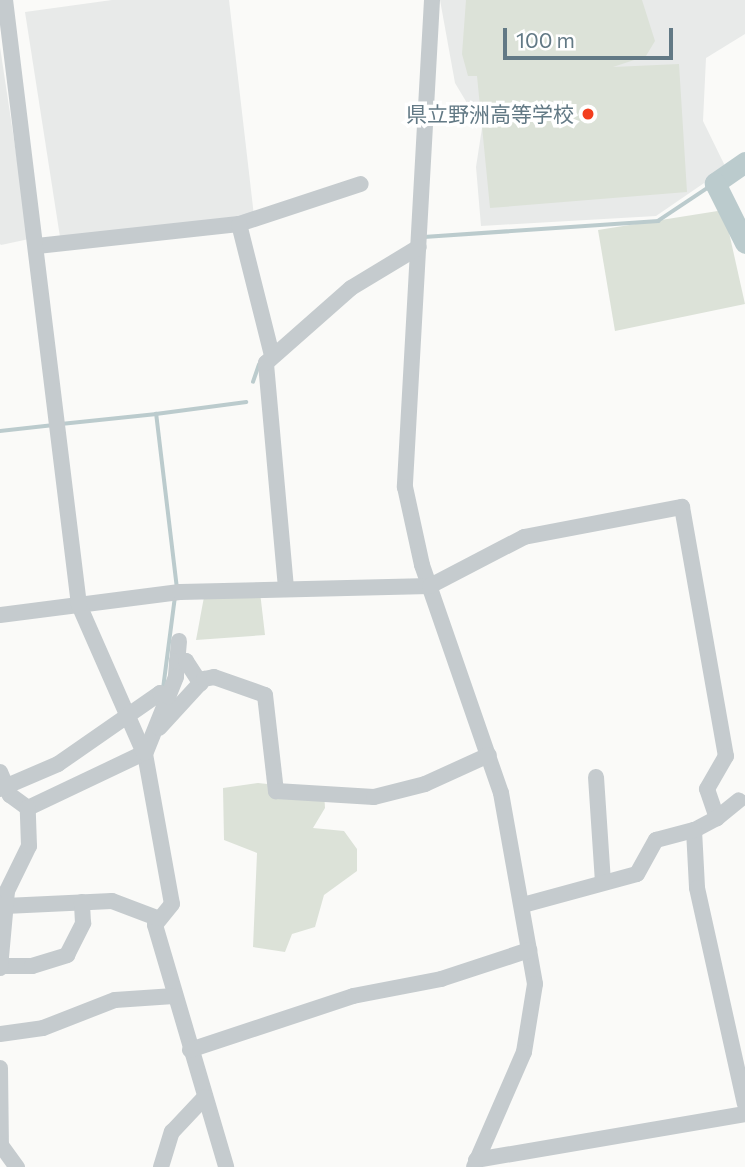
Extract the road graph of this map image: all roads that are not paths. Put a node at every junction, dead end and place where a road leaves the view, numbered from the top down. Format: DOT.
graph roads {
  1 [pos="5,0"];
  2 [pos="432,0"];
  3 [pos="361,184"];
  4 [pos="239,224"];
  5 [pos="37,246"];
  6 [pos="419,247"];
  7 [pos="272,355"];
  8 [pos="430,586"];
  9 [pos="286,588"];
  10 [pos="79,605"];
  11 [pos="0,615"];
  12 [pos="179,641"];
  13 [pos="177,662"];
  14 [pos="201,684"];
  15 [pos="169,696"];
  16 [pos="127,715"];
  17 [pos="153,734"];
  18 [pos="489,755"];
  19 [pos="0,772"];
  20 [pos="596,777"];
  21 [pos="3,789"];
  22 [pos="739,800"];
  23 [pos="28,808"];
  24 [pos="717,818"];
  25 [pos="694,830"];
  26 [pos="603,882"];
  27 [pos="82,902"];
  28 [pos="523,905"];
  29 [pos="5,906"];
  30 [pos="157,918"];
  31 [pos="529,950"];
  32 [pos="0,967"];
  33 [pos="174,996"];
  34 [pos="0,1034"];
  35 [pos="190,1050"];
  36 [pos="0,1068"];
  37 [pos="205,1097"];
  38 [pos="745,1104"];
  39 [pos="745,1114"];
  40 [pos="0,1145"];
  41 [pos="475,1163"];
  42 [pos="18,1167"];
  43 [pos="161,1167"];
  44 [pos="226,1167"];
  1 -- 5 [label="street"];
  2 -- 6 [label="street"];
  3 -- 4 [label="street"];
  4 -- 5 [label="street"];
  4 -- 7 [label="street"];
  5 -- 10 [label="street"];
  6 -- 7 [label="street"];
  6 -- 8 [label="street"];
  7 -- 9 [label="street"];
  8 -- 9 [label="street"];
  8 -- 18 [label="street"];
  8 -- 24 [label="street"];
  9 -- 10 [label="street"];
  10 -- 11 [label="street"];
  10 -- 16 [label="street"];
  12 -- 13 [label="street"];
  13 -- 14 [label="street"];
  13 -- 15 [label="street"];
  14 -- 17 [label="street"];
  14 -- 18 [label="street"];
  15 -- 16 [label="street"];
  15 -- 17 [label="street"];
  16 -- 21 [label="street"];
  16 -- 23 [label="street"];
  17 -- 30 [label="street"];
  18 -- 28 [label="street"];
  19 -- 21 [label="street"];
  20 -- 26 [label="street"];
  21 -- 23 [label="street"];
  22 -- 24 [label="street"];
  23 -- 29 [label="street"];
  24 -- 25 [label="street"];
  25 -- 26 [label="street"];
  25 -- 38 [label="street"];
  26 -- 28 [label="street"];
  27 -- 29 [label="street"];
  27 -- 30 [label="street"];
  27 -- 32 [label="street"];
  28 -- 31 [label="street"];
  29 -- 32 [label="street"];
  30 -- 33 [label="street"];
  31 -- 35 [label="street"];
  31 -- 41 [label="street"];
  33 -- 34 [label="street"];
  33 -- 35 [label="street"];
  35 -- 37 [label="street"];
  36 -- 40 [label="street"];
  37 -- 43 [label="street"];
  37 -- 44 [label="street"];
  39 -- 41 [label="street"];
  40 -- 42 [label="street"];
}
